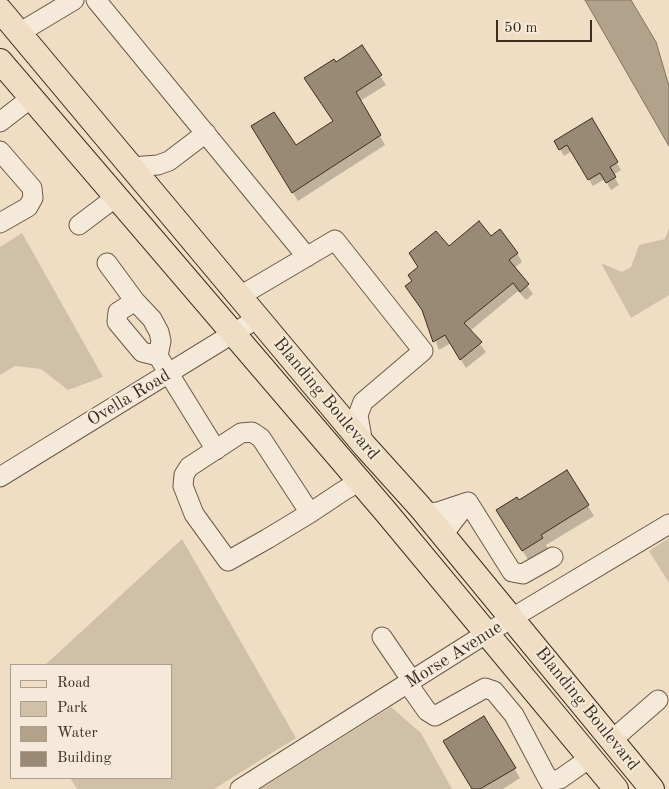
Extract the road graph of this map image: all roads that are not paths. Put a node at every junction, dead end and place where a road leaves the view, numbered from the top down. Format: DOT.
graph roads {
  1 [pos="74,0"];
  2 [pos="96,0"];
  3 [pos="0,10"];
  4 [pos="10,34"];
  5 [pos="0,61"];
  6 [pos="31,98"];
  7 [pos="0,122"];
  8 [pos="206,134"];
  9 [pos="0,151"];
  10 [pos="131,167"];
  11 [pos="116,197"];
  12 [pos="7,219"];
  13 [pos="79,225"];
  14 [pos="307,257"];
  15 [pos="107,263"];
  16 [pos="240,296"];
  17 [pos="134,301"];
  18 [pos="258,318"];
  19 [pos="233,333"];
  20 [pos="158,356"];
  21 [pos="168,374"];
  22 [pos="364,444"];
  23 [pos="216,450"];
  24 [pos="0,477"];
  25 [pos="360,481"];
  26 [pos="468,502"];
  27 [pos="422,510"];
  28 [pos="310,513"];
  29 [pos="669,524"];
  30 [pos="445,538"];
  31 [pos="553,557"];
  32 [pos="512,619"];
  33 [pos="487,633"];
  34 [pos="382,637"];
  35 [pos="410,682"];
  36 [pos="658,700"];
  37 [pos="612,740"];
  38 [pos="590,758"];
  39 [pos="240,789"];
  40 [pos="616,789"];
  41 [pos="652,789"];
  1 -- 4 [label="street"];
  2 -- 8 [label="street"];
  3 -- 4 [label="main road, Blanding Boulevard"];
  4 -- 10 [label="main road, Blanding Boulevard"];
  5 -- 6 [label="main road, Blanding Boulevard"];
  6 -- 7 [label="street"];
  6 -- 11 [label="main road, Blanding Boulevard"];
  8 -- 10 [label="street"];
  8 -- 14 [label="street"];
  9 -- 12 [label="street"];
  10 -- 16 [label="main road, Blanding Boulevard"];
  11 -- 13 [label="street"];
  11 -- 19 [label="main road, Blanding Boulevard"];
  14 -- 16 [label="street"];
  14 -- 22 [label="street"];
  15 -- 17 [label="street"];
  16 -- 18 [label="main road, Blanding Boulevard"];
  17 -- 20 [label="street"];
  17 -- 20 [label="street"];
  18 -- 19 [label="street, Ovella Road"];
  18 -- 22 [label="main road, Blanding Boulevard"];
  19 -- 21 [label="street, Ovella Road"];
  19 -- 25 [label="main road, Blanding Boulevard"];
  20 -- 21 [label="street"];
  21 -- 23 [label="street"];
  21 -- 24 [label="street, Ovella Road"];
  22 -- 27 [label="main road, Blanding Boulevard"];
  23 -- 28 [label="street"];
  23 -- 28 [label="street"];
  25 -- 27 [label="main road"];
  25 -- 28 [label="street"];
  25 -- 33 [label="main road, Blanding Boulevard"];
  26 -- 27 [label="street"];
  26 -- 30 [label="street"];
  26 -- 31 [label="street"];
  27 -- 30 [label="main road, Blanding Boulevard"];
  29 -- 32 [label="street, Morse Avenue"];
  30 -- 32 [label="main road, Blanding Boulevard"];
  32 -- 33 [label="street, Morse Avenue"];
  32 -- 37 [label="main road, Blanding Boulevard"];
  33 -- 35 [label="street, Morse Avenue"];
  33 -- 38 [label="main road, Blanding Boulevard"];
  34 -- 35 [label="street"];
  35 -- 38 [label="street"];
  35 -- 39 [label="street, Morse Avenue"];
  36 -- 37 [label="street"];
  37 -- 41 [label="main road, Blanding Boulevard"];
  38 -- 40 [label="main road, Blanding Boulevard"];
}
